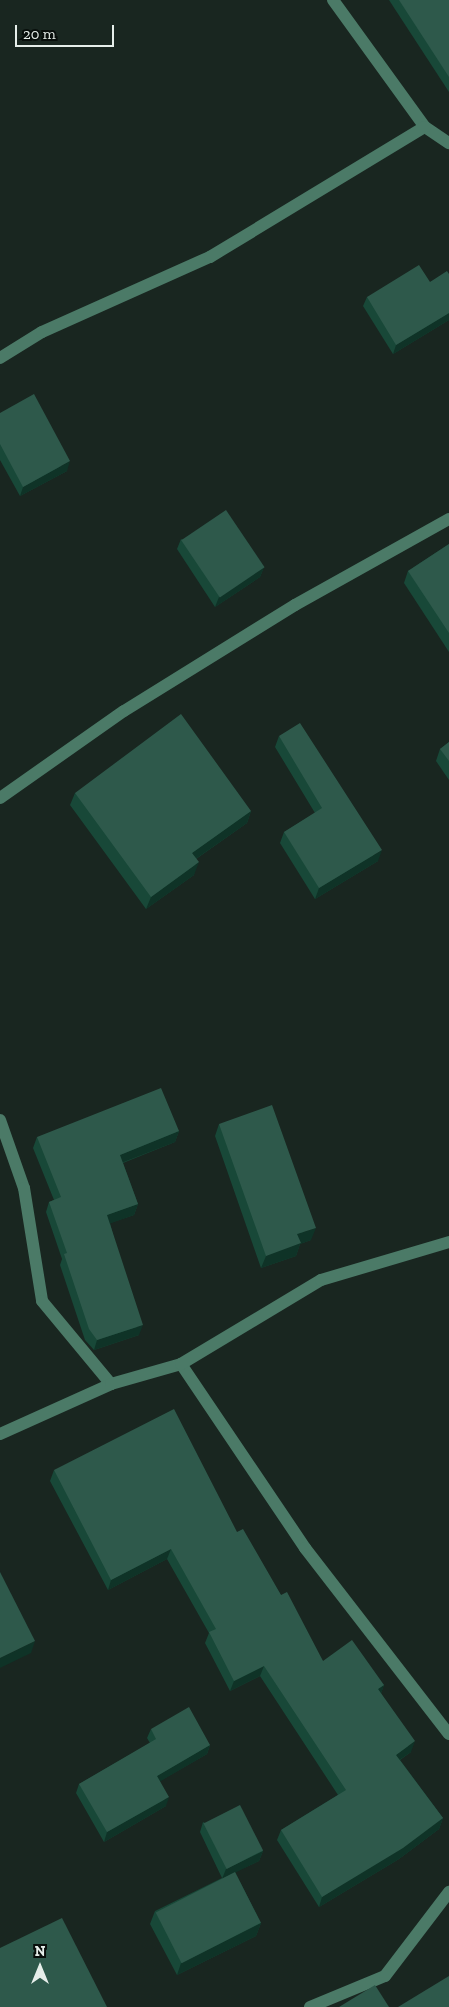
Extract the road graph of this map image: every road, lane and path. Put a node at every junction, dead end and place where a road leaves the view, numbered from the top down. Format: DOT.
graph roads {
  1 [pos="333,0"];
  2 [pos="425,127"];
  3 [pos="449,143"];
  4 [pos="0,358"];
  5 [pos="449,519"];
  6 [pos="0,798"];
  7 [pos="0,1120"];
  8 [pos="449,1242"];
  9 [pos="181,1364"];
  10 [pos="111,1384"];
  11 [pos="0,1434"];
  12 [pos="449,1734"];
  13 [pos="449,1892"];
  14 [pos="310,2007"];
  1 -- 2 [label="street"];
  2 -- 3 [label="street"];
  2 -- 4 [label="street"];
  5 -- 6 [label="street"];
  7 -- 10 [label="street"];
  8 -- 9 [label="street"];
  9 -- 10 [label="street"];
  9 -- 12 [label="street"];
  10 -- 11 [label="street"];
  13 -- 14 [label="street"];
}
